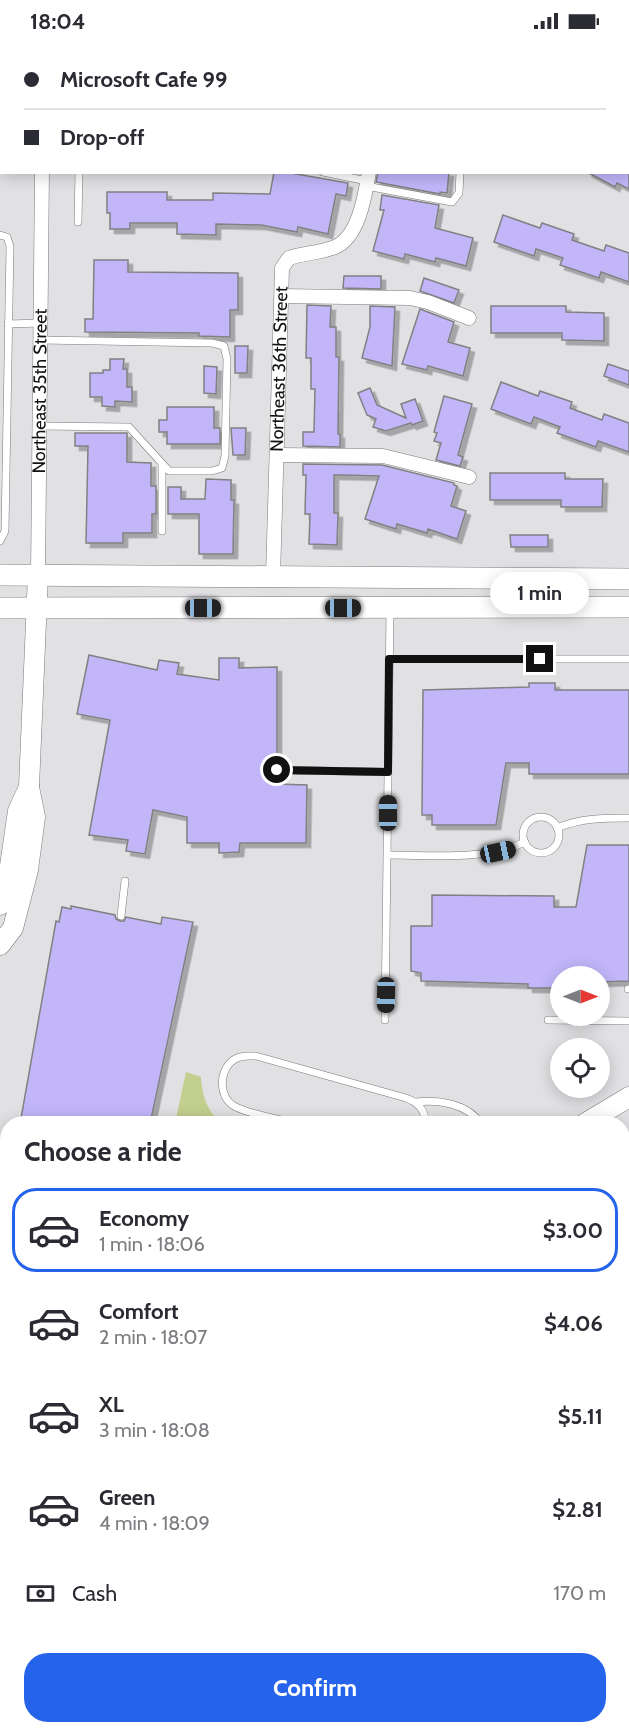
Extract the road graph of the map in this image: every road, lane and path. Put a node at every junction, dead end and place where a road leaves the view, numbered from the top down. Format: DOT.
graph roads {
  1 [pos="42,174"];
  2 [pos="79,174"];
  3 [pos="334,174"];
  4 [pos="460,174"];
  5 [pos="367,180"];
  6 [pos="78,222"];
  7 [pos="0,235"];
  8 [pos="282,296"];
  9 [pos="469,318"];
  10 [pos="40,323"];
  11 [pos="8,324"];
  12 [pos="40,340"];
  13 [pos="3,402"];
  14 [pos="39,426"];
  15 [pos="278,455"];
  16 [pos="162,464"];
  17 [pos="469,477"];
  18 [pos="162,531"];
  19 [pos="0,541"];
  20 [pos="0,575"];
  21 [pos="38,575"];
  22 [pos="273,577"];
  23 [pos="629,579"];
  24 [pos="629,607"];
  25 [pos="0,608"];
  26 [pos="38,608"];
  27 [pos="390,608"];
  28 [pos="389,659"];
  29 [pos="629,659"];
  30 [pos="277,770"];
  31 [pos="388,772"];
  32 [pos="29,787"];
  33 [pos="629,818"];
  34 [pos="557,828"];
  35 [pos="525,842"];
  36 [pos="388,855"];
  37 [pos="5,865"];
  38 [pos="125,880"];
  39 [pos="0,905"];
  40 [pos="121,916"];
  41 [pos="0,942"];
  42 [pos="385,1020"];
  43 [pos="548,1020"];
  44 [pos="629,1021"];
  45 [pos="629,1097"];
  46 [pos="416,1102"];
  47 [pos="270,1116"];
  48 [pos="425,1116"];
  49 [pos="475,1116"];
  50 [pos="597,1116"];
  1 -- 10 [label="street, Northeast 35th Street"];
  2 -- 6 [label="lane"];
  3 -- 5 [label="lane"];
  4 -- 5 [label="lane"];
  5 -- 8 [label="street, Northeast 36th Street"];
  7 -- 11 [label="lane"];
  8 -- 9 [label="street"];
  8 -- 15 [label="street, Northeast 36th Street"];
  10 -- 11 [label="lane"];
  10 -- 12 [label="street, Northeast 35th Street"];
  11 -- 13 [label="lane"];
  12 -- 14 [label="street, Northeast 35th Street"];
  12 -- 16 [label="lane"];
  13 -- 19 [label="lane"];
  14 -- 16 [label="lane"];
  14 -- 21 [label="street, Northeast 35th Street"];
  15 -- 17 [label="street"];
  15 -- 22 [label="street, Northeast 36th Street"];
  16 -- 18 [label="lane"];
  20 -- 21 [label="main road"];
  21 -- 22 [label="main road"];
  21 -- 26 [label="street, Northeast 35th Street"];
  22 -- 23 [label="main road"];
  24 -- 27 [label="main road"];
  25 -- 26 [label="main road"];
  26 -- 27 [label="main road"];
  26 -- 32 [label="street"];
  27 -- 28 [label="lane"];
  28 -- 29 [label="lane"];
  28 -- 31 [label="lane"];
  30 -- 31 [label="lane"];
  31 -- 36 [label="lane"];
  32 -- 37 [label="street"];
  32 -- 41 [label="street"];
  33 -- 34 [label="lane"];
  34 -- 35 [label="lane"];
  34 -- 35 [label="lane"];
  35 -- 36 [label="lane"];
  36 -- 42 [label="lane"];
  37 -- 39 [label="street"];
  38 -- 40 [label="lane"];
  43 -- 44 [label="lane"];
  45 -- 50 [label="street"];
  46 -- 47 [label="lane"];
  46 -- 48 [label="lane"];
  46 -- 49 [label="lane"];
}
